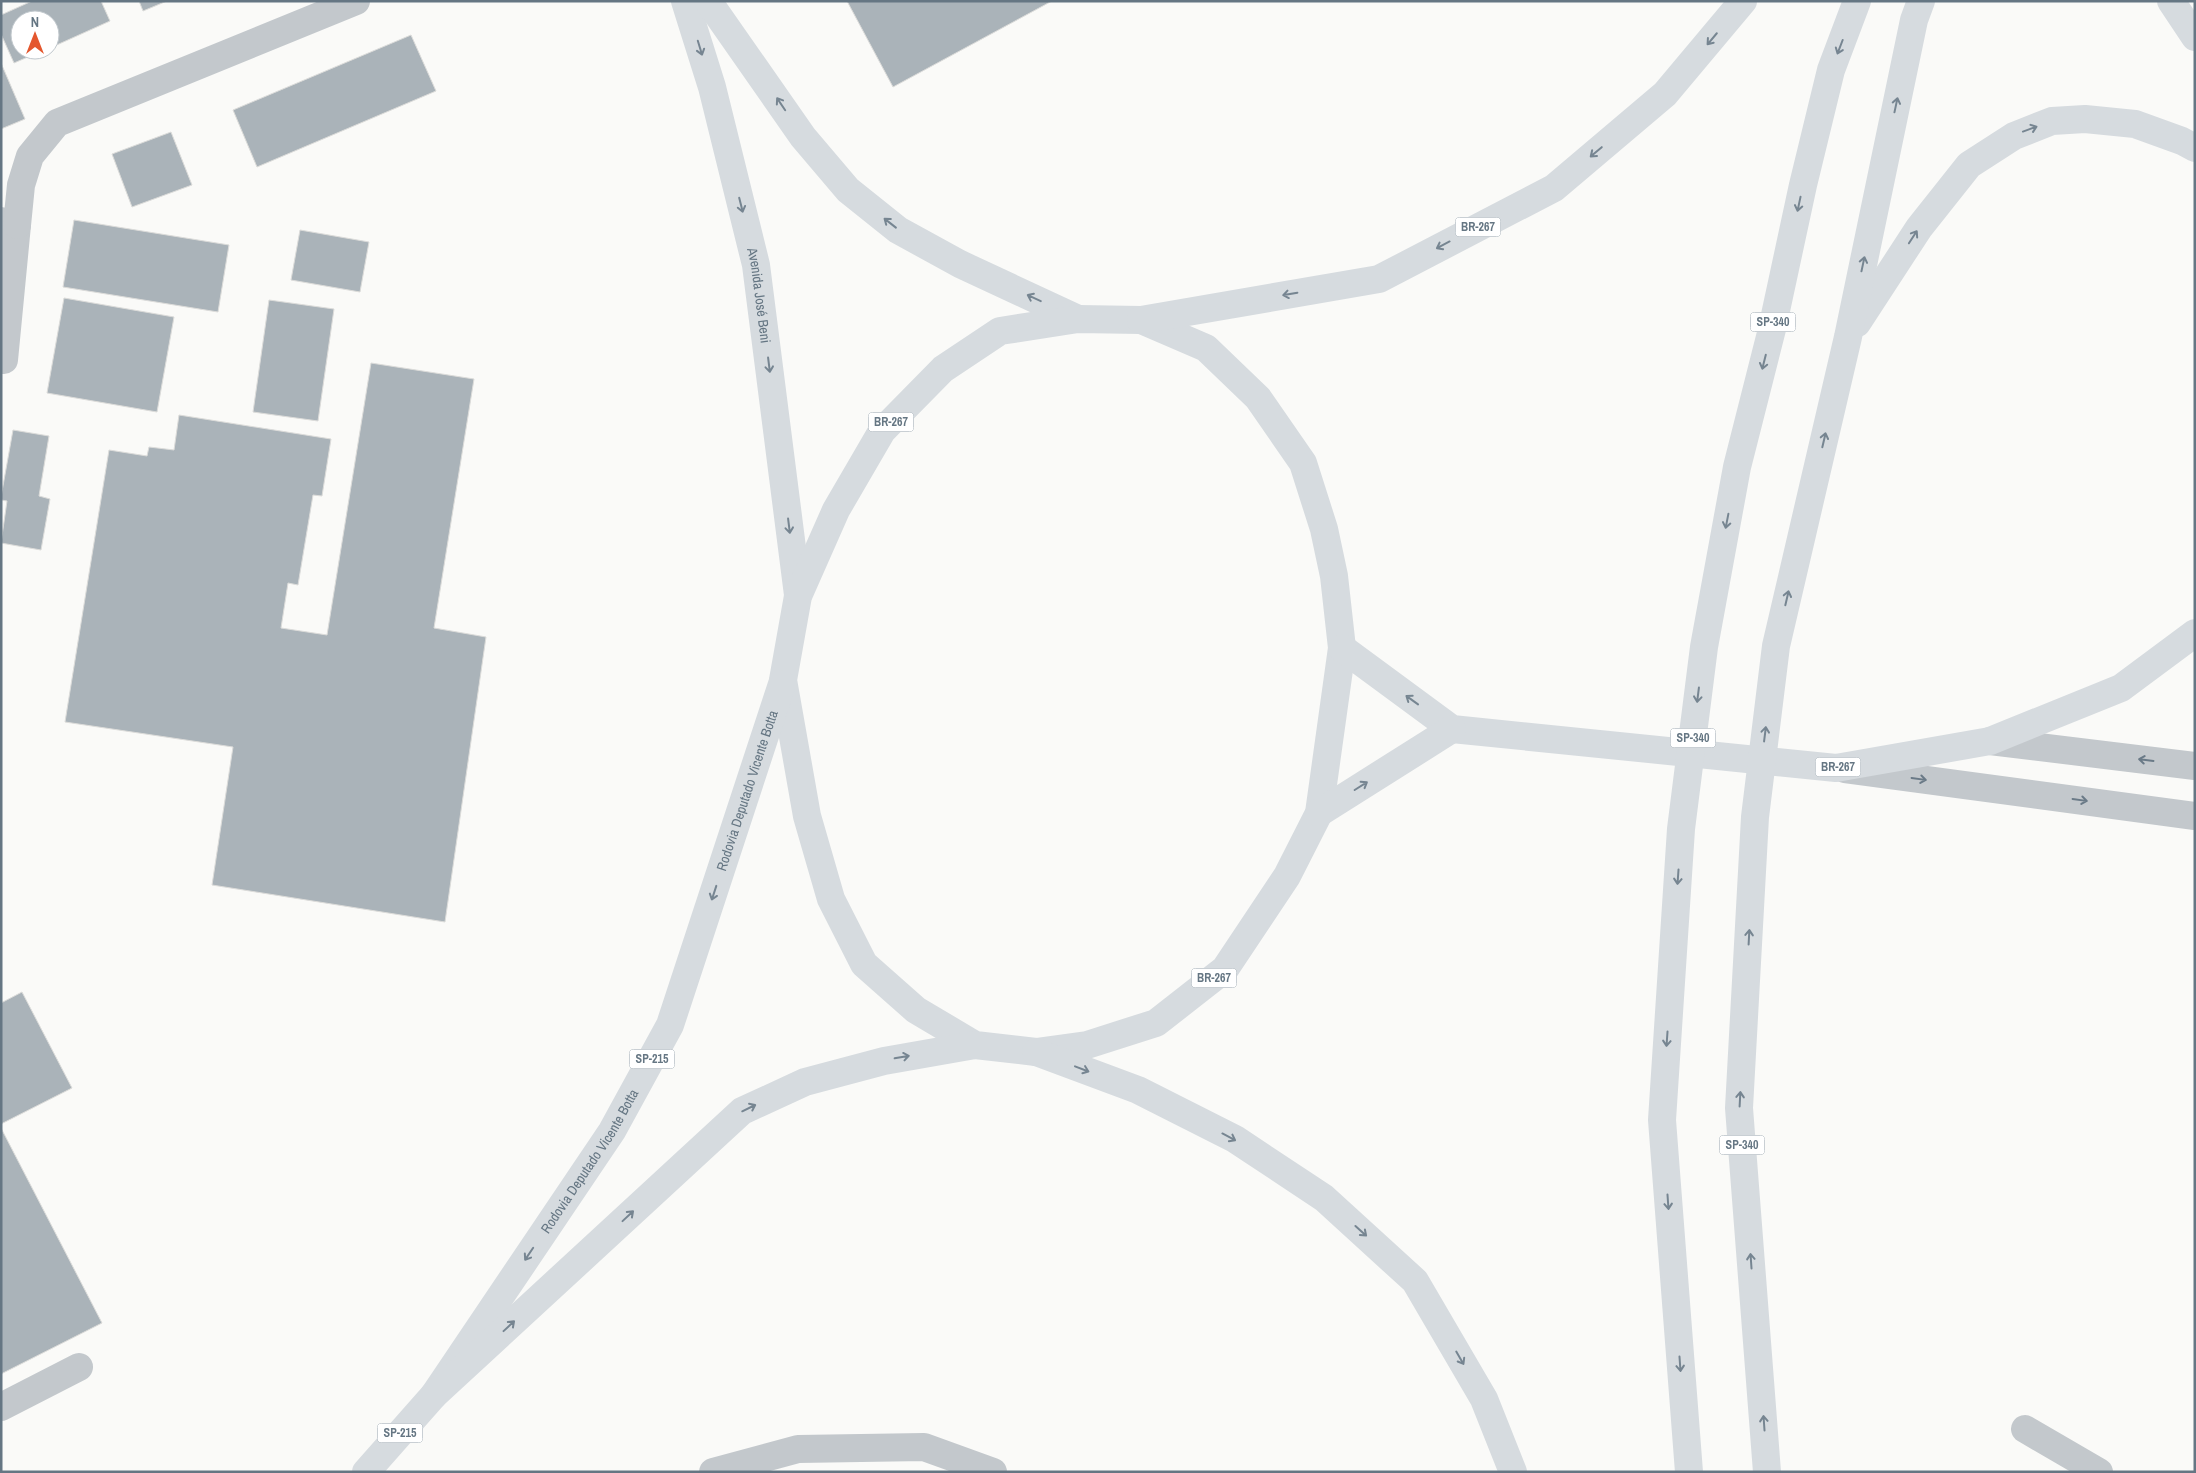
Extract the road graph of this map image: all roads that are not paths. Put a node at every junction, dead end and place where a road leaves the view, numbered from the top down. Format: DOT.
graph roads {
  1 [pos="356,1"];
  2 [pos="685,1"];
  3 [pos="708,1"];
  4 [pos="1743,1"];
  5 [pos="1857,1"];
  6 [pos="1921,1"];
  7 [pos="2171,1"];
  8 [pos="2195,37"];
  9 [pos="2195,148"];
  10 [pos="9,223"];
  11 [pos="1078,319"];
  12 [pos="1141,320"];
  13 [pos="1848,337"];
  14 [pos="1,359"];
  15 [pos="798,596"];
  16 [pos="2195,633"];
  17 [pos="1342,648"];
  18 [pos="783,680"];
  19 [pos="1452,729"];
  20 [pos="1990,741"];
  21 [pos="2195,766"];
  22 [pos="1836,768"];
  23 [pos="1319,812"];
  24 [pos="2195,816"];
  25 [pos="975,1045"];
  26 [pos="1036,1052"];
  27 [pos="79,1367"];
  28 [pos="434,1395"];
  29 [pos="1,1407"];
  30 [pos="2025,1429"];
  31 [pos="721,1470"];
  32 [pos="366,1472"];
  33 [pos="993,1472"];
  34 [pos="1513,1472"];
  35 [pos="1689,1472"];
  36 [pos="1767,1472"];
  37 [pos="2099,1472"];
  1 -- 10 [label="street"];
  2 -- 15 [label="main road, Avenida José Beni, one-way"];
  11 -- 3 [label="main road, one-way"];
  4 -- 12 [label="main road, BR-267, one-way"];
  5 -- 35 [label="main road, SP-340, one-way"];
  13 -- 6 [label="main road, SP-340, one-way"];
  7 -- 8 [label="main road"];
  13 -- 9 [label="main road, one-way"];
  10 -- 14 [label="street"];
  11 -- 12 [label="main road, BR-267"];
  11 -- 15 [label="main road, BR-267"];
  12 -- 17 [label="main road"];
  36 -- 13 [label="main road, SP-340, one-way"];
  15 -- 18 [label="main road, BR-267"];
  16 -- 20 [label="main road, BR-267"];
  19 -- 17 [label="main road, one-way"];
  17 -- 23 [label="main road"];
  18 -- 25 [label="main road"];
  18 -- 28 [label="main road, Rodovia Deputado Vicente Botta / SP-215, one-way"];
  19 -- 22 [label="main road, BR-267"];
  23 -- 19 [label="main road, one-way"];
  21 -- 20 [label="street, one-way"];
  20 -- 22 [label="main road, BR-267"];
  22 -- 24 [label="street, one-way"];
  23 -- 26 [label="main road, BR-267"];
  25 -- 26 [label="main road"];
  28 -- 25 [label="main road, Rodovia Deputado Vicente Botta / SP-215, one-way"];
  26 -- 34 [label="main road, one-way"];
  27 -- 29 [label="street"];
  28 -- 32 [label="main road, Rodovia Deputado Vicente Botta / SP-215"];
  30 -- 37 [label="street"];
  31 -- 33 [label="street"];
}
